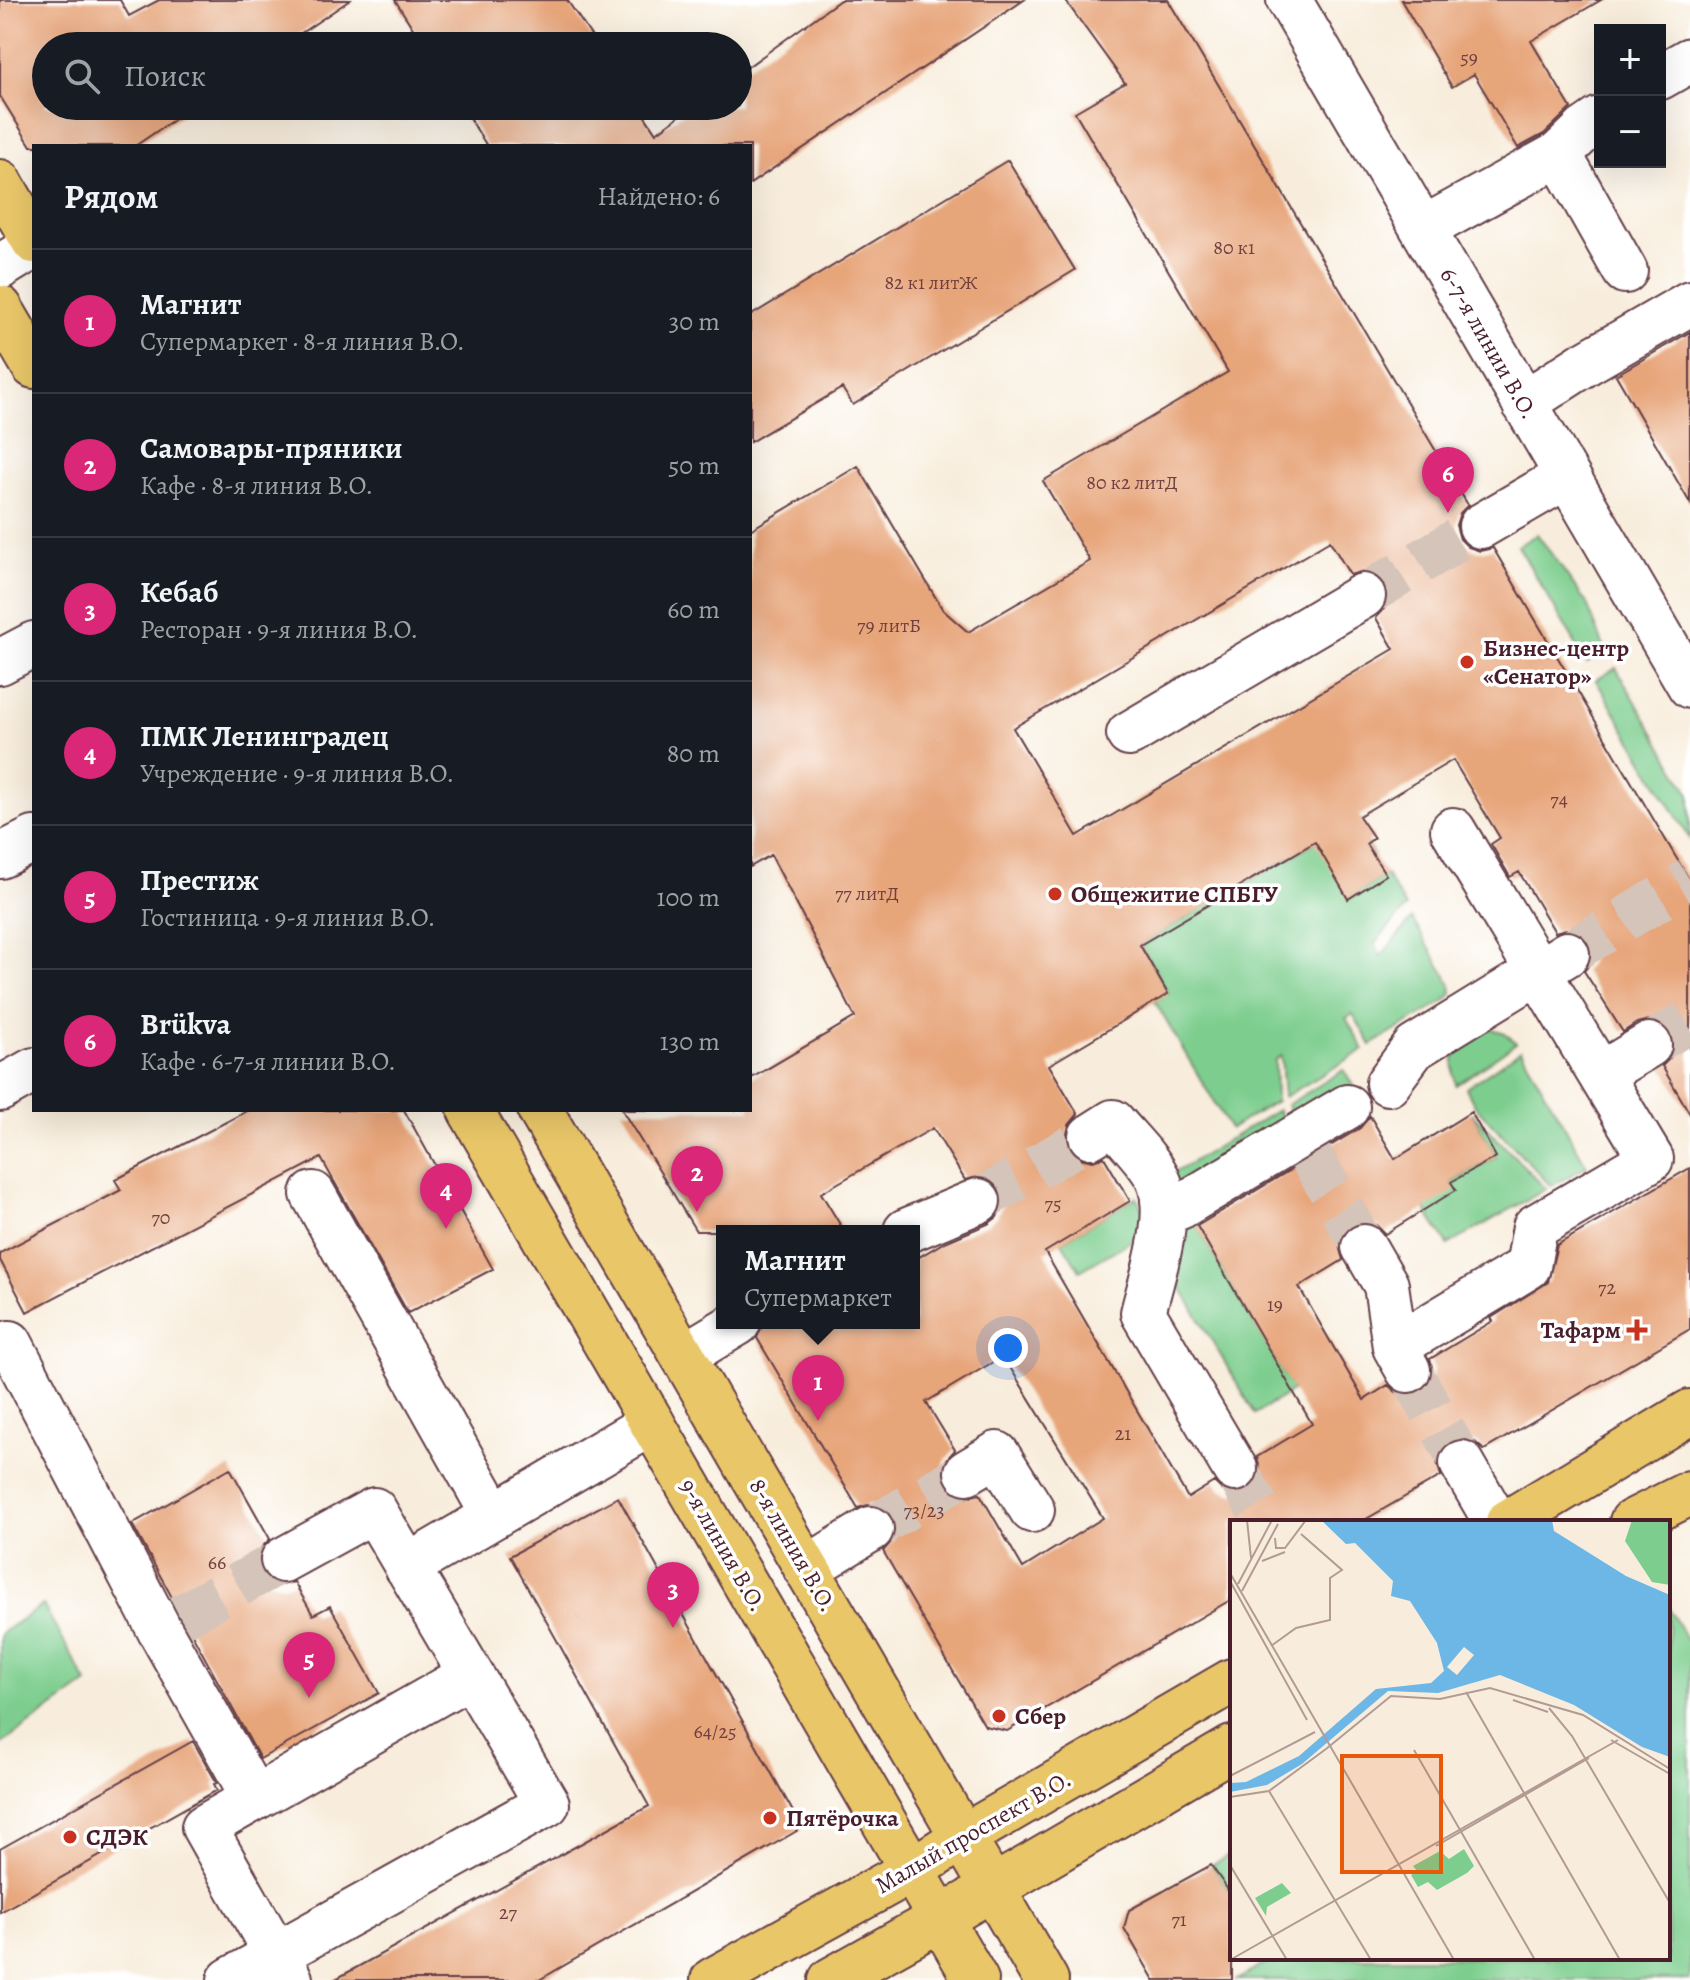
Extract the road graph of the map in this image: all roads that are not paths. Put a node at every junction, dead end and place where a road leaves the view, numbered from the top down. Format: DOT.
graph roads {
  1 [pos="1289,0"];
  2 [pos="1690,60"];
  3 [pos="1666,74"];
  4 [pos="1594,123"];
  5 [pos="1559,154"];
  6 [pos="0,182"];
  7 [pos="1423,229"];
  8 [pos="32,239"];
  9 [pos="32,244"];
  10 [pos="0,267"];
  11 [pos="1625,271"];
  12 [pos="1690,303"];
  13 [pos="0,308"];
  14 [pos="32,363"];
  15 [pos="1524,403"];
  16 [pos="1567,476"];
  17 [pos="1481,526"];
  18 [pos="1363,596"];
  19 [pos="32,645"];
  20 [pos="0,662"];
  21 [pos="1690,686"];
  22 [pos="1129,734"];
  23 [pos="1453,830"];
  24 [pos="32,840"];
  25 [pos="0,856"];
  26 [pos="1553,962"];
  27 [pos="1649,1045"];
  28 [pos="32,1071"];
  29 [pos="1601,1074"];
  30 [pos="1388,1083"];
  31 [pos="0,1089"];
  32 [pos="1347,1107"];
  33 [pos="471,1112"];
  34 [pos="541,1112"];
  35 [pos="1091,1136"];
  36 [pos="313,1194"];
  37 [pos="978,1201"];
  38 [pos="1163,1201"];
  39 [pos="920,1225"];
  40 [pos="1364,1247"];
  41 [pos="728,1329"];
  42 [pos="10,1343"];
  43 [pos="683,1356"];
  44 [pos="1690,1412"];
  45 [pos="652,1423"];
  46 [pos="1462,1463"];
  47 [pos="1235,1469"];
  48 [pos="967,1472"];
  49 [pos="1690,1493"];
  50 [pos="1032,1510"];
  51 [pos="494,1516"];
  52 [pos="1495,1520"];
  53 [pos="1511,1520"];
  54 [pos="1636,1520"];
  55 [pos="871,1529"];
  56 [pos="283,1560"];
  57 [pos="407,1567"];
  58 [pos="806,1569"];
  59 [pos="471,1675"];
  60 [pos="1230,1682"];
  61 [pos="1230,1749"];
  62 [pos="254,1798"];
  63 [pos="963,1837"];
  64 [pos="912,1870"];
  65 [pos="993,1888"];
  66 [pos="940,1919"];
  67 [pos="283,1967"];
  68 [pos="230,1980"];
  69 [pos="713,1980"];
  70 [pos="831,1980"];
  71 [pos="976,1980"];
  72 [pos="1046,1980"];
  1 -- 7 [label="street, 6-7-я линии В.О."];
  2 -- 3 [label="street"];
  4 -- 5 [label="street"];
  5 -- 7 [label="street"];
  5 -- 11 [label="street"];
  6 -- 8 [label="main road"];
  7 -- 15 [label="street, 6-7-я линии В.О."];
  9 -- 10 [label="street"];
  12 -- 15 [label="street"];
  13 -- 14 [label="main road"];
  15 -- 16 [label="street, 6-7-я линии В.О."];
  16 -- 17 [label="street"];
  16 -- 21 [label="street, 6-7-я линии В.О."];
  18 -- 22 [label="street"];
  19 -- 20 [label="street"];
  23 -- 26 [label="street"];
  24 -- 25 [label="street"];
  26 -- 29 [label="street"];
  26 -- 30 [label="street"];
  27 -- 29 [label="street"];
  28 -- 31 [label="street"];
  29 -- 40 [label="street"];
  32 -- 38 [label="street"];
  33 -- 45 [label="main road, 9-я линия В.О."];
  34 -- 43 [label="main road, 8-я линия В.О."];
  35 -- 38 [label="street"];
  36 -- 51 [label="street"];
  37 -- 39 [label="street"];
  38 -- 47 [label="street"];
  41 -- 43 [label="street"];
  42 -- 62 [label="street"];
  43 -- 58 [label="main road, 8-я линия В.О."];
  44 -- 53 [label="main road"];
  45 -- 51 [label="street"];
  45 -- 64 [label="main road, 9-я линия В.О."];
  46 -- 52 [label="street"];
  48 -- 50 [label="street"];
  49 -- 54 [label="main road"];
  51 -- 57 [label="street"];
  55 -- 58 [label="street"];
  56 -- 57 [label="street"];
  57 -- 59 [label="street"];
  58 -- 63 [label="main road, 8-я линия В.О."];
  59 -- 62 [label="street"];
  59 -- 67 [label="street"];
  60 -- 63 [label="main road, Малый проспект В.О."];
  61 -- 65 [label="main road"];
  62 -- 67 [label="street"];
  63 -- 64 [label="main road, Малый проспект В.О."];
  63 -- 65 [label="main road, 8-я линия В.О."];
  64 -- 66 [label="main road, 9-я линия В.О."];
  64 -- 69 [label="main road, Малый проспект В.О."];
  65 -- 66 [label="main road"];
  65 -- 72 [label="main road, 8-я линия В.О."];
  66 -- 70 [label="main road"];
  66 -- 71 [label="main road, 9-я линия В.О."];
  67 -- 68 [label="street"];
}
